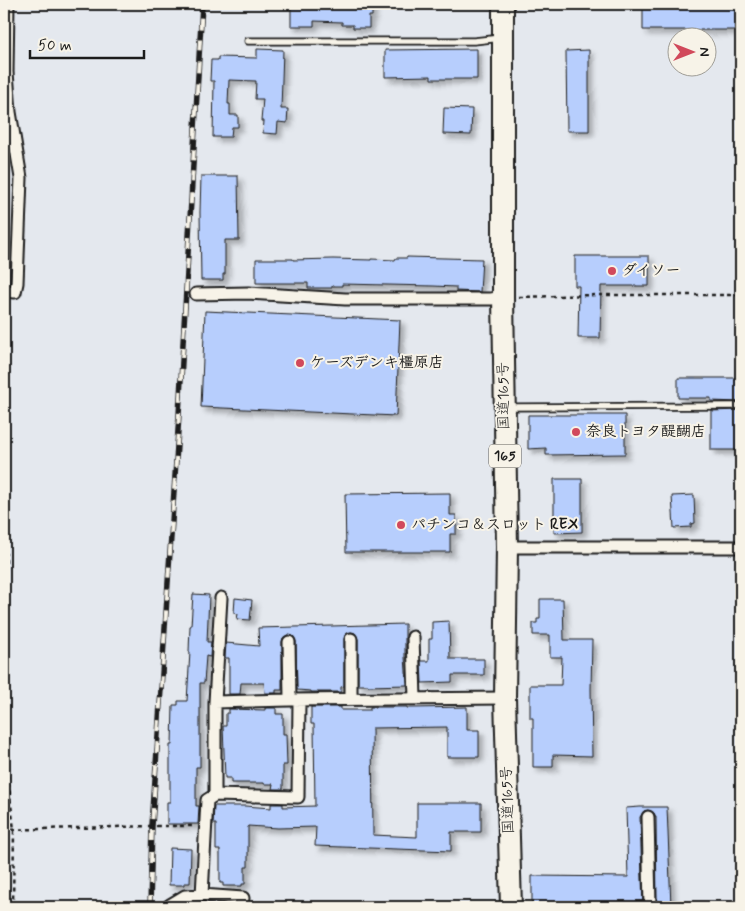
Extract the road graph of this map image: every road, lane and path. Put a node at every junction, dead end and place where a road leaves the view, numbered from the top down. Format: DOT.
graph roads {
  1 [pos="8,4"];
  2 [pos="503,4"];
  3 [pos="503,37"];
  4 [pos="5,38"];
  5 [pos="248,41"];
  6 [pos="4,291"];
  7 [pos="196,294"];
  8 [pos="741,295"];
  9 [pos="503,297"];
  10 [pos="739,406"];
  11 [pos="504,407"];
  12 [pos="4,431"];
  13 [pos="741,546"];
  14 [pos="507,547"];
  15 [pos="4,584"];
  16 [pos="221,598"];
  17 [pos="413,637"];
  18 [pos="351,640"];
  19 [pos="289,642"];
  20 [pos="415,698"];
  21 [pos="505,698"];
  22 [pos="351,699"];
  23 [pos="295,700"];
  24 [pos="215,702"];
  25 [pos="4,743"];
  26 [pos="215,795"];
  27 [pos="648,817"];
  28 [pos="206,826"];
  29 [pos="4,830"];
  30 [pos="14,830"];
  31 [pos="202,895"];
  32 [pos="14,907"];
  33 [pos="170,907"];
  34 [pos="242,907"];
  35 [pos="511,907"];
  36 [pos="650,907"];
  1 -- 4 [label="street"];
  2 -- 3 [label="highway, 国道165号 / 165"];
  3 -- 5 [label="lane"];
  3 -- 9 [label="highway, 国道165号 / 165"];
  4 -- 6 [label="street"];
  7 -- 9 [label="street"];
  8 -- 9 [label="path"];
  9 -- 11 [label="highway, 国道165号 / 165"];
  10 -- 11 [label="lane"];
  11 -- 14 [label="highway, 国道165号 / 165"];
  12 -- 15 [label="path"];
  13 -- 14 [label="street"];
  14 -- 21 [label="highway, 国道165号 / 165"];
  16 -- 24 [label="street"];
  17 -- 20 [label="street"];
  18 -- 22 [label="street"];
  19 -- 23 [label="street"];
  20 -- 21 [label="street"];
  20 -- 22 [label="street"];
  21 -- 35 [label="highway, 国道165号 / 165"];
  22 -- 23 [label="street"];
  23 -- 24 [label="street"];
  23 -- 26 [label="street"];
  24 -- 26 [label="street"];
  25 -- 30 [label="path"];
  26 -- 28 [label="street"];
  27 -- 36 [label="street"];
  28 -- 30 [label="path"];
  28 -- 31 [label="street"];
  29 -- 30 [label="path"];
  30 -- 32 [label="path"];
  31 -- 33 [label="street"];
  31 -- 34 [label="street"];
}
